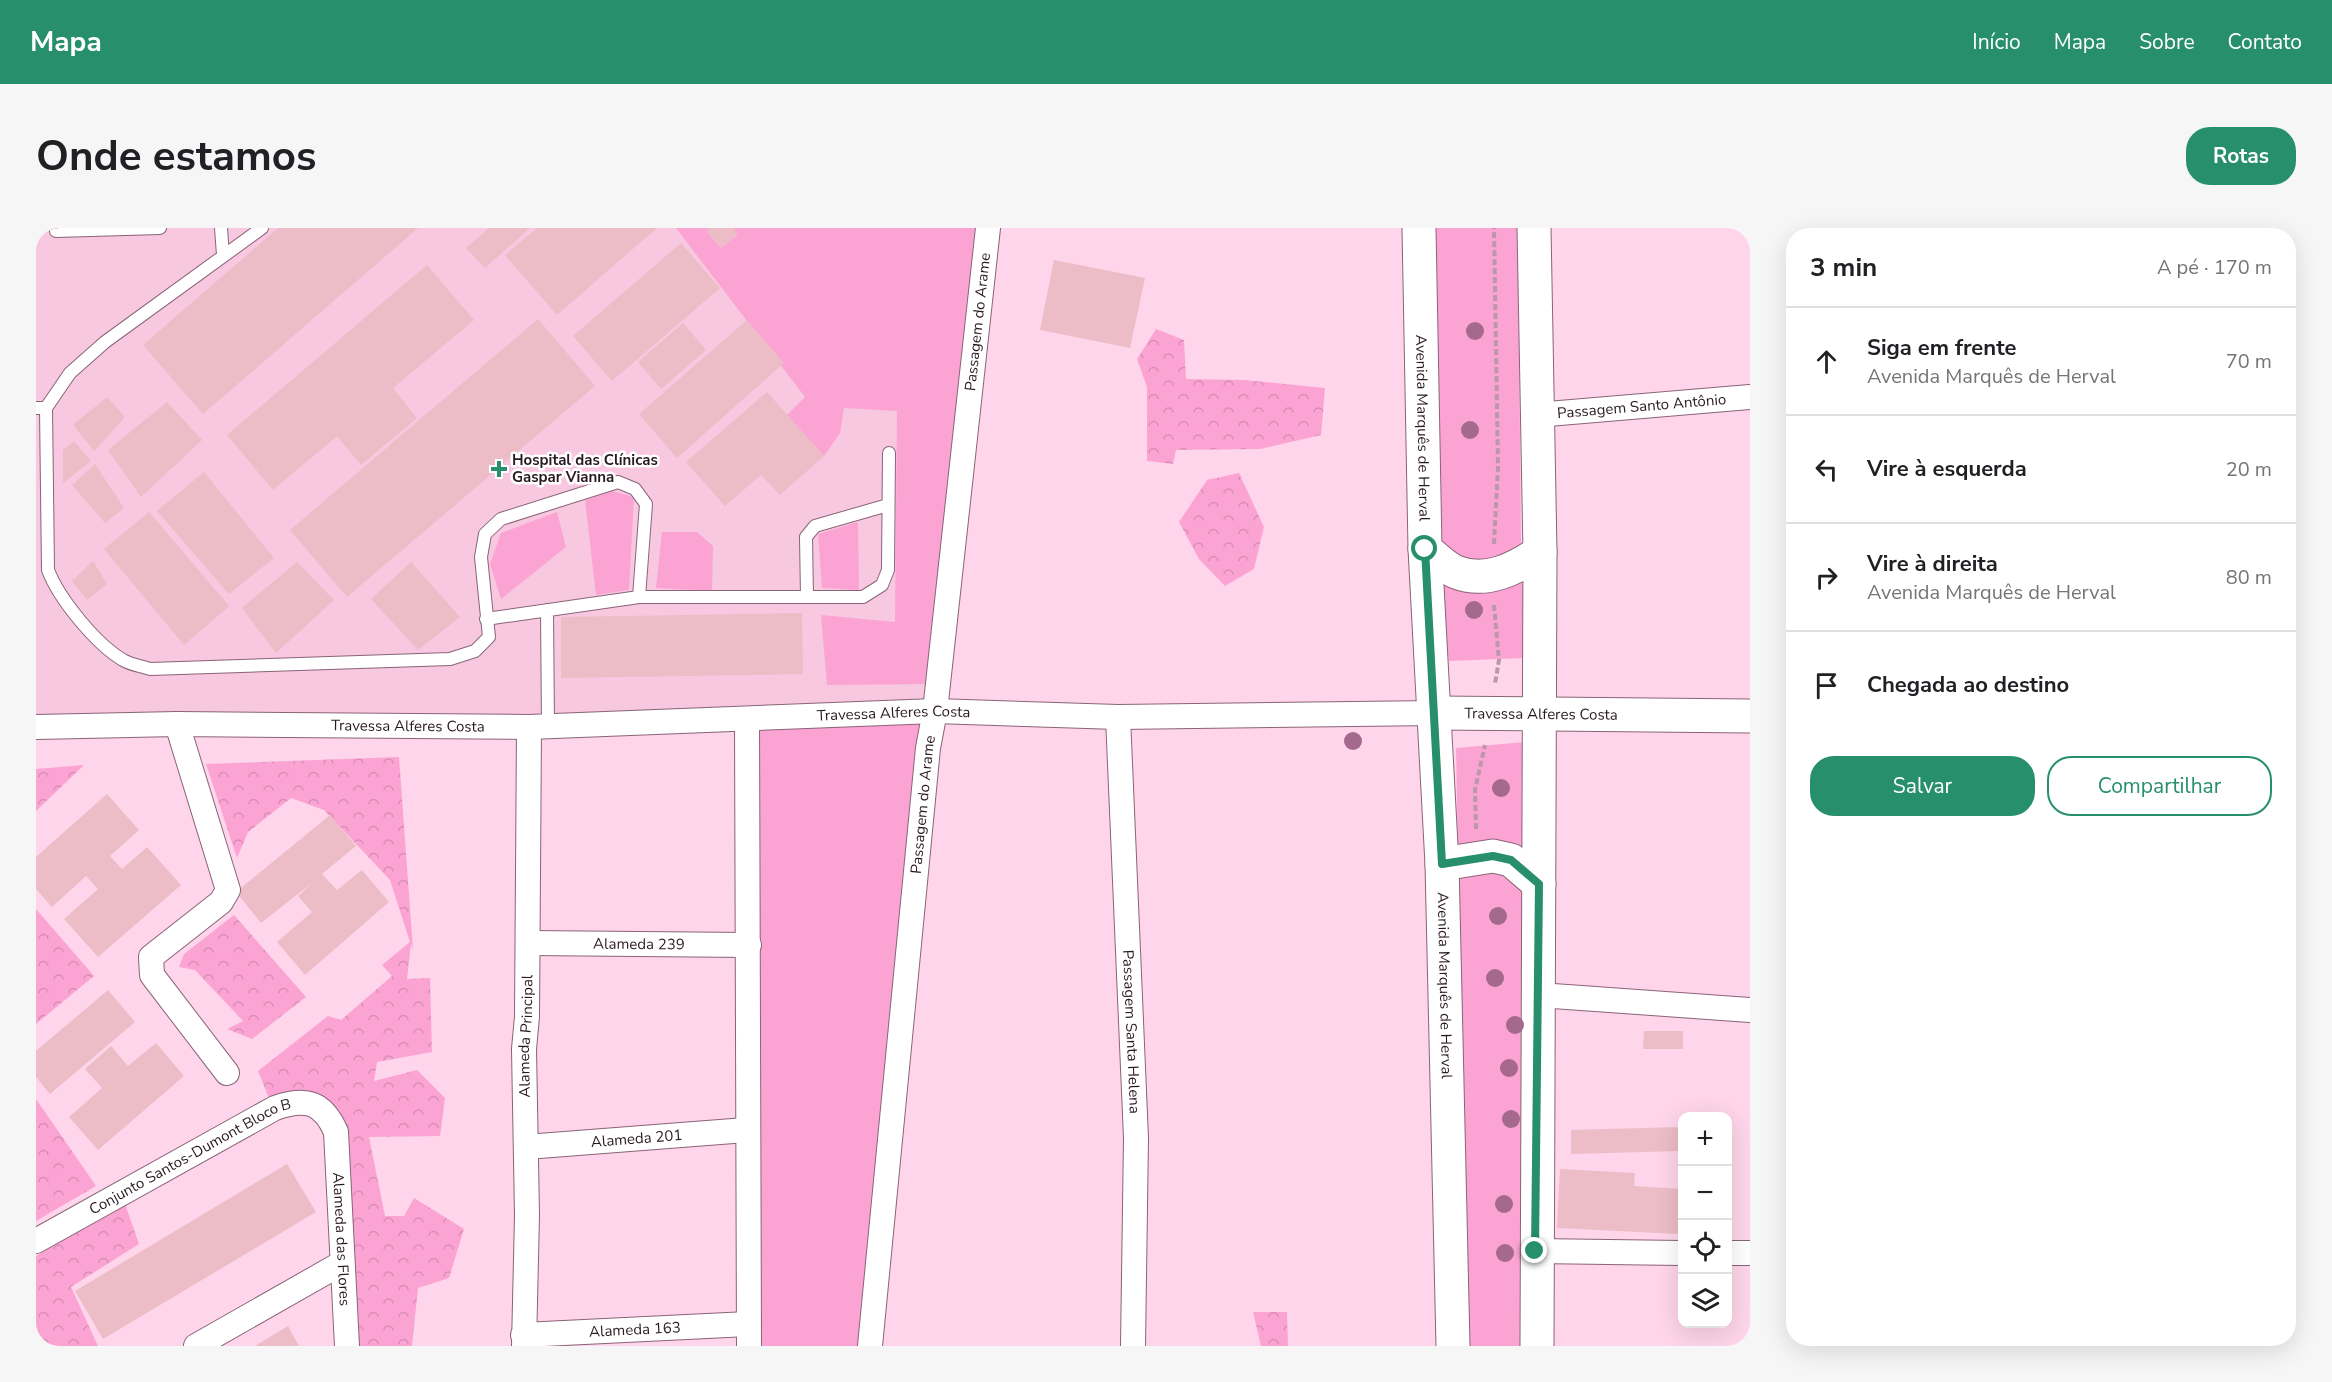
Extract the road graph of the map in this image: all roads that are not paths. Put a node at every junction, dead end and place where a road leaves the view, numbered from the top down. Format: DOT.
graph roads {
  1 [pos="160,228"];
  2 [pos="221,228"];
  3 [pos="262,228"];
  4 [pos="988,228"];
  5 [pos="1419,228"];
  6 [pos="1534,228"];
  7 [pos="56,231"];
  8 [pos="223,255"];
  9 [pos="1750,397"];
  10 [pos="41,408"];
  11 [pos="1536,415"];
  12 [pos="889,453"];
  13 [pos="888,505"];
  14 [pos="1425,549"];
  15 [pos="1540,552"];
  16 [pos="639,597"];
  17 [pos="807,597"];
  18 [pos="547,610"];
  19 [pos="486,619"];
  20 [pos="935,711"];
  21 [pos="1436,713"];
  22 [pos="1540,713"];
  23 [pos="1750,716"];
  24 [pos="1118,717"];
  25 [pos="747,719"];
  26 [pos="177,724"];
  27 [pos="539,726"];
  28 [pos="36,727"];
  29 [pos="1442,864"];
  30 [pos="1539,884"];
  31 [pos="528,943"];
  32 [pos="749,945"];
  33 [pos="1539,995"];
  34 [pos="1750,1010"];
  35 [pos="227,1073"];
  36 [pos="746,1130"];
  37 [pos="336,1132"];
  38 [pos="526,1147"];
  39 [pos="36,1241"];
  40 [pos="1535,1251"];
  41 [pos="1678,1253"];
  42 [pos="1732,1253"];
  43 [pos="1750,1253"];
  44 [pos="342,1263"];
  45 [pos="748,1335"];
  46 [pos="523,1340"];
  47 [pos="196,1346"];
  48 [pos="346,1346"];
  49 [pos="870,1346"];
  50 [pos="1133,1346"];
  51 [pos="1453,1346"];
  52 [pos="1537,1346"];
  1 -- 7 [label="lane"];
  2 -- 8 [label="lane"];
  3 -- 8 [label="lane"];
  4 -- 20 [label="street, Passagem do Arame"];
  5 -- 14 [label="main road, Avenida Marquês de Herval"];
  6 -- 11 [label="main road"];
  8 -- 10 [label="lane"];
  9 -- 11 [label="street, Passagem Santo Antônio"];
  10 -- 19 [label="lane"];
  11 -- 15 [label="main road"];
  12 -- 13 [label="lane"];
  13 -- 17 [label="lane"];
  13 -- 17 [label="lane"];
  14 -- 15 [label="main road"];
  14 -- 21 [label="main road, Avenida Marquês de Herval"];
  15 -- 22 [label="main road"];
  16 -- 17 [label="lane"];
  16 -- 18 [label="lane"];
  16 -- 19 [label="lane"];
  18 -- 19 [label="lane"];
  18 -- 27 [label="lane"];
  20 -- 24 [label="street, Travessa Alferes Costa"];
  20 -- 25 [label="street, Travessa Alferes Costa"];
  20 -- 49 [label="street, Passagem do Arame"];
  21 -- 22 [label="main road, Travessa Alferes Costa"];
  21 -- 24 [label="street, Travessa Alferes Costa"];
  21 -- 29 [label="main road, Avenida Marquês de Herval"];
  22 -- 23 [label="main road, Travessa Alferes Costa"];
  22 -- 30 [label="main road"];
  24 -- 50 [label="street, Passagem Santa Helena"];
  25 -- 27 [label="street, Travessa Alferes Costa"];
  25 -- 32 [label="street"];
  26 -- 27 [label="street, Travessa Alferes Costa"];
  26 -- 28 [label="street, Travessa Alferes Costa"];
  26 -- 35 [label="street"];
  27 -- 31 [label="street, Alameda Principal"];
  29 -- 30 [label="main road"];
  29 -- 51 [label="main road, Avenida Marquês de Herval"];
  30 -- 33 [label="main road"];
  31 -- 32 [label="street, Alameda 239"];
  31 -- 38 [label="street, Alameda Principal"];
  32 -- 36 [label="street"];
  33 -- 34 [label="street"];
  33 -- 40 [label="main road"];
  36 -- 38 [label="street, Alameda 201"];
  36 -- 45 [label="street"];
  37 -- 39 [label="street, Conjunto Santos-Dumont Bloco B"];
  37 -- 44 [label="street, Alameda das Flores"];
  38 -- 46 [label="street, Alameda Principal"];
  40 -- 41 [label="street"];
  40 -- 52 [label="main road"];
  42 -- 43 [label="street"];
  44 -- 47 [label="street"];
  44 -- 48 [label="street, Alameda das Flores"];
  45 -- 46 [label="street, Alameda 163"];
}
